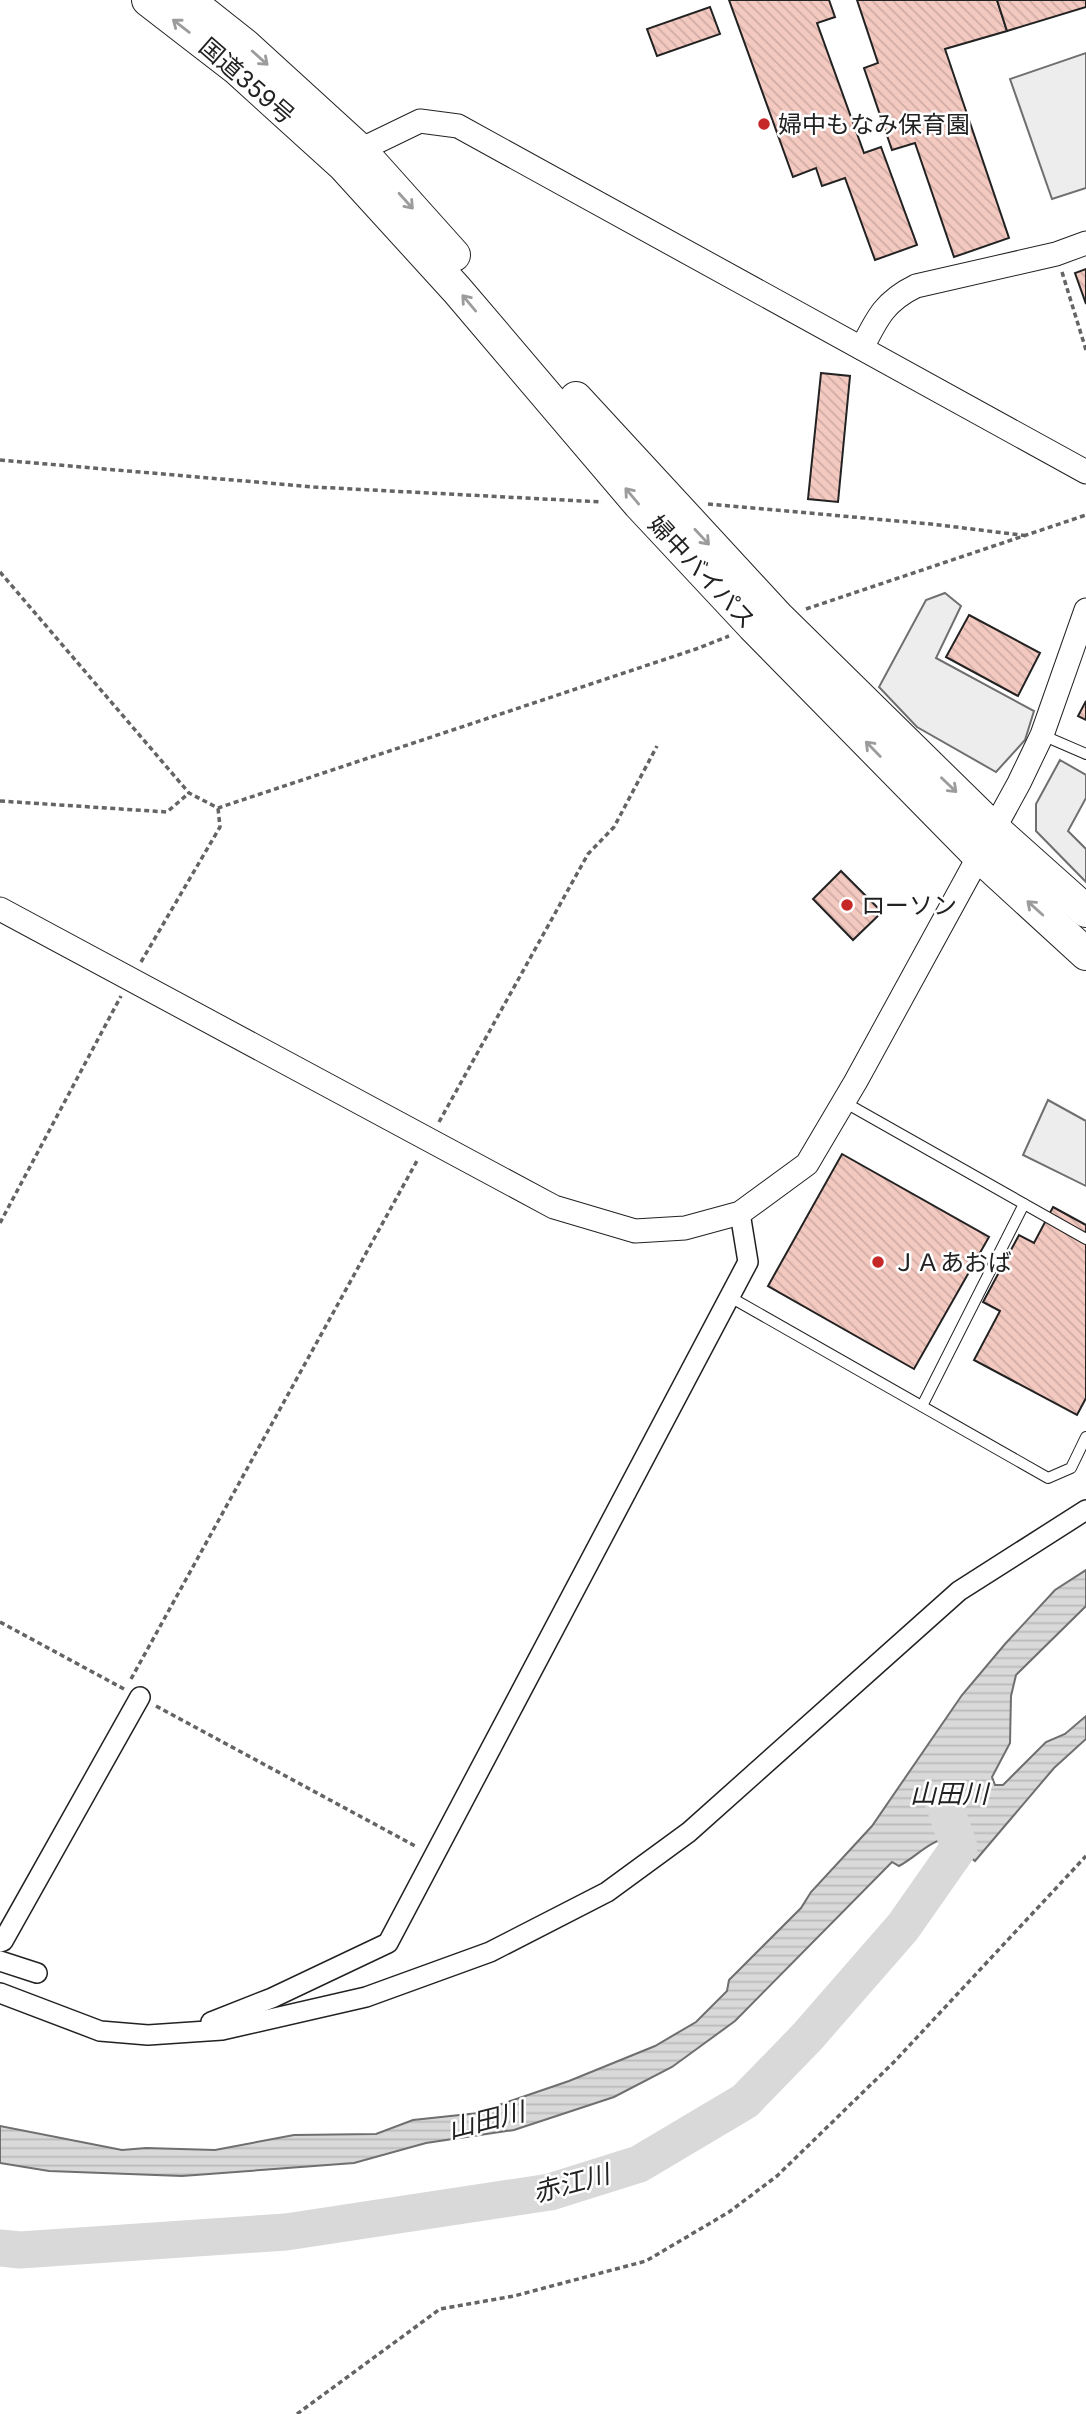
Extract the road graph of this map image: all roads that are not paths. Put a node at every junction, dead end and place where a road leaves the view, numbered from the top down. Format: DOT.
graph roads {
  1 [pos="148,0"];
  2 [pos="187,0"];
  3 [pos="352,158"];
  4 [pos="1086,243"];
  5 [pos="862,348"];
  6 [pos="1086,472"];
  7 [pos="1086,610"];
  8 [pos="766,622"];
  9 [pos="1042,735"];
  10 [pos="1086,754"];
  11 [pos="993,828"];
  12 [pos="978,856"];
  13 [pos="0,909"];
  14 [pos="1086,911"];
  15 [pos="1086,954"];
  16 [pos="844,1102"];
  17 [pos="1024,1204"];
  18 [pos="740,1213"];
  19 [pos="1086,1239"];
  20 [pos="730,1297"];
  21 [pos="922,1406"];
  22 [pos="1086,1437"];
  23 [pos="1086,1510"];
  24 [pos="133,1693"];
  25 [pos="0,1942"];
  26 [pos="0,1961"];
  27 [pos="37,1973"];
  28 [pos="0,1993"];
  29 [pos="187,2032"];
  3 -- 1 [label="highway, 国道359号, one-way"];
  2 -- 3 [label="highway, 国道359号, one-way"];
  3 -- 5 [label="street"];
  3 -- 8 [label="highway, 婦中バイパス"];
  4 -- 5 [label="street"];
  5 -- 6 [label="street"];
  7 -- 9 [label="street"];
  8 -- 11 [label="highway, 婦中バイパス, one-way"];
  12 -- 8 [label="highway, 婦中バイパス, one-way"];
  9 -- 10 [label="lane"];
  9 -- 11 [label="street"];
  11 -- 12 [label="street"];
  11 -- 14 [label="highway, 婦中バイパス"];
  15 -- 12 [label="highway, 婦中バイパス, one-way"];
  12 -- 16 [label="street"];
  13 -- 18 [label="street"];
  16 -- 17 [label="lane"];
  16 -- 18 [label="street"];
  17 -- 19 [label="lane"];
  17 -- 21 [label="lane"];
  18 -- 20 [label="street"];
  20 -- 21 [label="lane"];
  20 -- 29 [label="street"];
  21 -- 22 [label="lane"];
  23 -- 29 [label="street"];
  24 -- 25 [label="street"];
  26 -- 27 [label="street"];
  28 -- 29 [label="street"];
}
